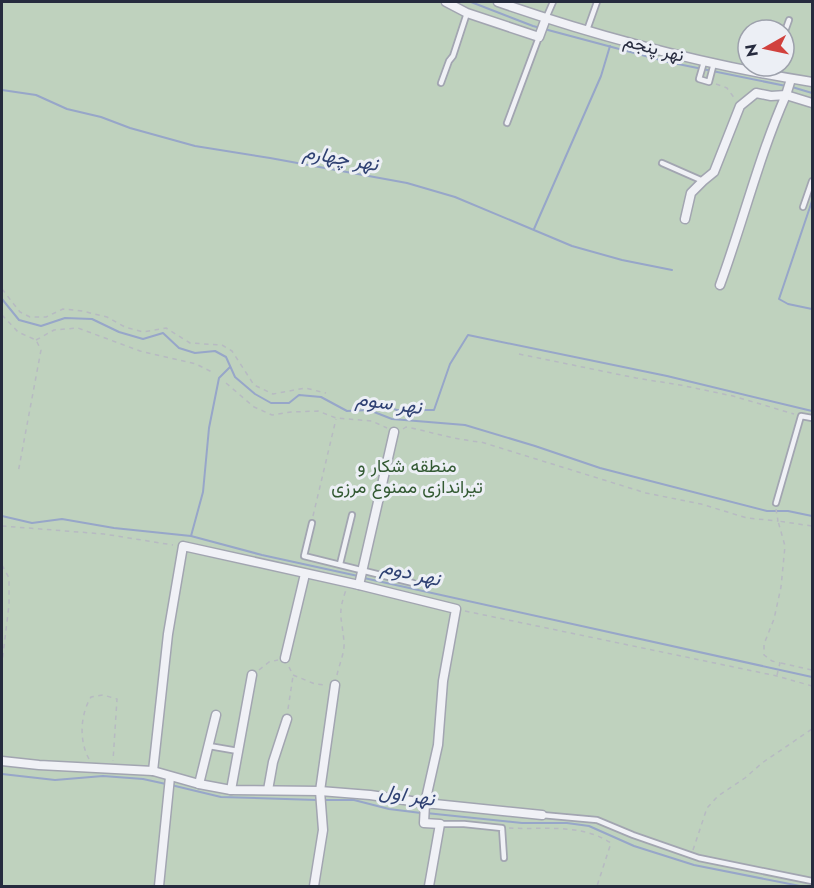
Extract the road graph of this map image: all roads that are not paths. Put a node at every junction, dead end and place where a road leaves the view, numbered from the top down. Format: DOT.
graph roads {
  1 [pos="446,2"];
  2 [pos="500,2"];
  3 [pos="553,2"];
  4 [pos="597,2"];
  5 [pos="467,14"];
  6 [pos="545,21"];
  7 [pos="587,30"];
  8 [pos="540,35"];
  9 [pos="704,63"];
  10 [pos="713,65"];
  11 [pos="736,67"];
  12 [pos="779,78"];
  13 [pos="813,82"];
  14 [pos="441,83"];
  15 [pos="789,87"];
  16 [pos="813,103"];
  17 [pos="507,123"];
  18 [pos="662,163"];
  19 [pos="702,181"];
  20 [pos="813,181"];
  21 [pos="803,207"];
  22 [pos="685,219"];
  23 [pos="720,285"];
  24 [pos="813,418"];
  25 [pos="394,432"];
  26 [pos="776,503"];
  27 [pos="352,515"];
  28 [pos="312,523"];
  29 [pos="340,564"];
  30 [pos="305,574"];
  31 [pos="360,577"];
  32 [pos="413,583"];
  33 [pos="285,658"];
  34 [pos="252,675"];
  35 [pos="335,685"];
  36 [pos="216,715"];
  37 [pos="286,719"];
  38 [pos="209,746"];
  39 [pos="238,751"];
  40 [pos="2,761"];
  41 [pos="153,771"];
  42 [pos="170,779"];
  43 [pos="199,784"];
  44 [pos="231,790"];
  45 [pos="268,790"];
  46 [pos="320,794"];
  47 [pos="425,805"];
  48 [pos="542,814"];
  49 [pos="440,824"];
  50 [pos="504,858"];
  51 [pos="813,881"];
  52 [pos="159,886"];
  53 [pos="314,886"];
  54 [pos="429,886"];
  1 -- 5 [label="street"];
  2 -- 6 [label="street, نهر پنجم"];
  3 -- 6 [label="lane"];
  4 -- 7 [label="lane"];
  5 -- 8 [label="street"];
  5 -- 14 [label="lane"];
  6 -- 7 [label="street, نهر پنجم"];
  6 -- 8 [label="street"];
  7 -- 9 [label="street, نهر پنجم"];
  8 -- 17 [label="lane"];
  9 -- 10 [label="street, نهر پنجم"];
  9 -- 10 [label="lane"];
  10 -- 11 [label="street, نهر پنجم"];
  12 -- 15 [label="street, نهر پنجم"];
  13 -- 15 [label="street, نهر پنجم"];
  15 -- 16 [label="street"];
  15 -- 19 [label="street"];
  15 -- 23 [label="street"];
  18 -- 19 [label="lane"];
  19 -- 22 [label="street"];
  20 -- 21 [label="lane"];
  24 -- 26 [label="lane"];
  25 -- 31 [label="street"];
  27 -- 29 [label="lane"];
  28 -- 29 [label="lane"];
  29 -- 31 [label="lane"];
  30 -- 31 [label="street"];
  30 -- 33 [label="street"];
  30 -- 41 [label="street"];
  31 -- 32 [label="lane"];
  31 -- 47 [label="street"];
  34 -- 39 [label="street"];
  35 -- 46 [label="street"];
  36 -- 38 [label="street"];
  37 -- 45 [label="street"];
  38 -- 39 [label="lane"];
  38 -- 43 [label="street"];
  39 -- 44 [label="street"];
  40 -- 41 [label="street"];
  41 -- 42 [label="street"];
  42 -- 43 [label="street"];
  42 -- 52 [label="street"];
  43 -- 44 [label="street"];
  44 -- 45 [label="street"];
  45 -- 46 [label="street"];
  46 -- 47 [label="street"];
  46 -- 53 [label="street"];
  47 -- 48 [label="street"];
  47 -- 49 [label="street"];
  48 -- 51 [label="lane"];
  49 -- 50 [label="lane"];
  49 -- 54 [label="street"];
}
